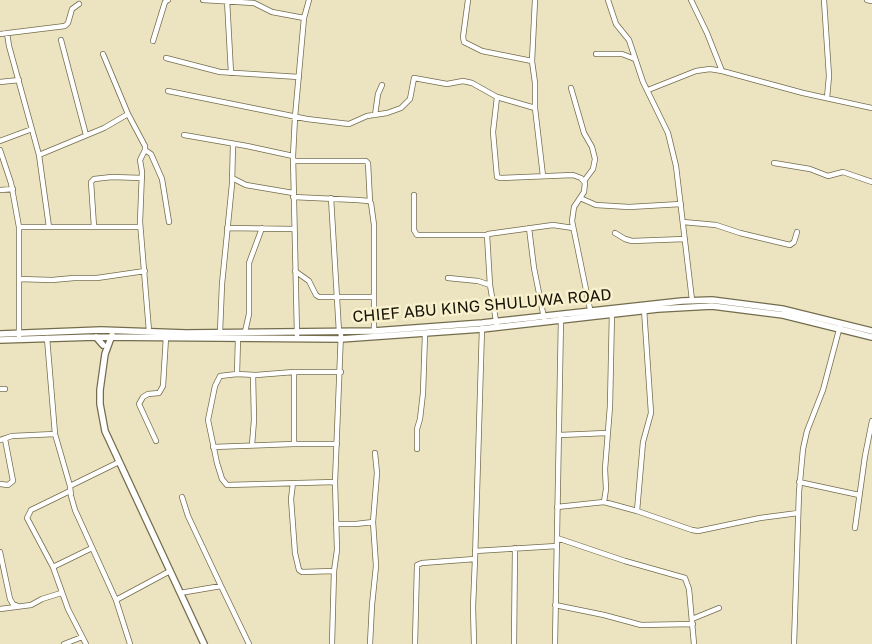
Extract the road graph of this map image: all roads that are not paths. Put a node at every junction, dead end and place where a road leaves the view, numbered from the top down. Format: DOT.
graph roads {
  1 [pos="168,0"];
  2 [pos="203,0"];
  3 [pos="310,0"];
  4 [pos="468,0"];
  5 [pos="535,0"];
  6 [pos="608,0"];
  7 [pos="691,0"];
  8 [pos="824,0"];
  9 [pos="867,0"];
  10 [pos="227,1"];
  11 [pos="872,1"];
  12 [pos="79,4"];
  13 [pos="304,18"];
  14 [pos="7,33"];
  15 [pos="0,34"];
  16 [pos="61,40"];
  17 [pos="153,41"];
  18 [pos="103,54"];
  19 [pos="596,54"];
  20 [pos="166,58"];
  21 [pos="634,59"];
  22 [pos="532,61"];
  23 [pos="722,71"];
  24 [pos="231,73"];
  25 [pos="299,77"];
  26 [pos="18,80"];
  27 [pos="0,82"];
  28 [pos="382,85"];
  29 [pos="571,88"];
  30 [pos="648,90"];
  31 [pos="168,91"];
  32 [pos="827,98"];
  33 [pos="498,99"];
  34 [pos="535,108"];
  35 [pos="872,108"];
  36 [pos="128,114"];
  37 [pos="375,115"];
  38 [pos="295,117"];
  39 [pos="32,129"];
  40 [pos="86,135"];
  41 [pos="184,135"];
  42 [pos="0,141"];
  43 [pos="233,144"];
  44 [pos="0,150"];
  45 [pos="145,150"];
  46 [pos="38,155"];
  47 [pos="293,158"];
  48 [pos="774,163"];
  49 [pos="543,176"];
  50 [pos="142,178"];
  51 [pos="232,178"];
  52 [pos="584,181"];
  53 [pos="872,182"];
  54 [pos="246,185"];
  55 [pos="231,188"];
  56 [pos="13,189"];
  57 [pos="0,190"];
  58 [pos="293,195"];
  59 [pos="414,195"];
  60 [pos="331,198"];
  61 [pos="580,198"];
  62 [pos="370,202"];
  63 [pos="681,204"];
  64 [pos="169,222"];
  65 [pos="683,222"];
  66 [pos="19,227"];
  67 [pos="94,227"];
  68 [pos="140,227"];
  69 [pos="49,228"];
  70 [pos="227,228"];
  71 [pos="262,228"];
  72 [pos="294,228"];
  73 [pos="529,228"];
  74 [pos="572,228"];
  75 [pos="797,232"];
  76 [pos="615,234"];
  77 [pos="487,236"];
  78 [pos="685,239"];
  79 [pos="145,271"];
  80 [pos="296,271"];
  81 [pos="448,278"];
  82 [pos="19,279"];
  83 [pos="490,285"];
  84 [pos="336,296"];
  85 [pos="374,297"];
  86 [pos="692,300"];
  87 [pos="644,308"];
  88 [pos="612,311"];
  89 [pos="592,314"];
  90 [pos="561,317"];
  91 [pos="544,319"];
  92 [pos="496,324"];
  93 [pos="482,326"];
  94 [pos="840,327"];
  95 [pos="101,330"];
  96 [pos="114,331"];
  97 [pos="149,331"];
  98 [pos="374,331"];
  99 [pos="872,331"];
  100 [pos="220,332"];
  101 [pos="245,332"];
  102 [pos="0,334"];
  103 [pos="341,334"];
  104 [pos="425,334"];
  105 [pos="297,335"];
  106 [pos="19,336"];
  107 [pos="99,337"];
  108 [pos="123,337"];
  109 [pos="166,337"];
  110 [pos="872,337"];
  111 [pos="47,338"];
  112 [pos="110,338"];
  113 [pos="238,338"];
  114 [pos="0,340"];
  115 [pos="105,346"];
  116 [pos="294,372"];
  117 [pos="341,372"];
  118 [pos="237,374"];
  119 [pos="253,375"];
  120 [pos="872,421"];
  121 [pos="608,433"];
  122 [pos="55,434"];
  123 [pos="560,434"];
  124 [pos="3,440"];
  125 [pos="156,441"];
  126 [pos="294,444"];
  127 [pos="337,444"];
  128 [pos="252,445"];
  129 [pos="214,448"];
  130 [pos="417,449"];
  131 [pos="375,453"];
  132 [pos="119,462"];
  133 [pos="335,482"];
  134 [pos="799,482"];
  135 [pos="293,483"];
  136 [pos="0,484"];
  137 [pos="70,489"];
  138 [pos="859,495"];
  139 [pos="182,497"];
  140 [pos="604,502"];
  141 [pos="557,507"];
  142 [pos="637,511"];
  143 [pos="798,513"];
  144 [pos="373,522"];
  145 [pos="336,524"];
  146 [pos="855,528"];
  147 [pos="557,538"];
  148 [pos="557,546"];
  149 [pos="92,548"];
  150 [pos="514,548"];
  151 [pos="475,550"];
  152 [pos="0,552"];
  153 [pos="475,559"];
  154 [pos="53,567"];
  155 [pos="170,571"];
  156 [pos="334,571"];
  157 [pos="221,586"];
  158 [pos="61,593"];
  159 [pos="180,594"];
  160 [pos="116,600"];
  161 [pos="555,604"];
  162 [pos="19,607"];
  163 [pos="719,608"];
  164 [pos="0,609"];
  165 [pos="693,621"];
  166 [pos="82,637"];
  167 [pos="64,644"];
  168 [pos="86,644"];
  169 [pos="130,644"];
  170 [pos="204,644"];
  171 [pos="249,644"];
  172 [pos="332,644"];
  173 [pos="370,644"];
  174 [pos="415,644"];
  175 [pos="474,644"];
  176 [pos="514,644"];
  177 [pos="555,644"];
  178 [pos="694,644"];
  179 [pos="794,644"];
  1 -- 17 [label="street"];
  2 -- 10 [label="street"];
  3 -- 13 [label="street"];
  4 -- 22 [label="street"];
  5 -- 22 [label="street"];
  6 -- 21 [label="street"];
  7 -- 23 [label="street"];
  8 -- 32 [label="street"];
  9 -- 11 [label="street"];
  10 -- 13 [label="street"];
  10 -- 24 [label="street"];
  12 -- 14 [label="street"];
  13 -- 25 [label="street"];
  14 -- 15 [label="street"];
  14 -- 26 [label="street"];
  16 -- 40 [label="street"];
  18 -- 36 [label="street"];
  19 -- 21 [label="street"];
  20 -- 24 [label="street"];
  21 -- 30 [label="street"];
  22 -- 34 [label="street"];
  23 -- 30 [label="street"];
  23 -- 32 [label="street"];
  24 -- 25 [label="street"];
  25 -- 38 [label="street"];
  26 -- 27 [label="street"];
  26 -- 39 [label="street"];
  28 -- 37 [label="street"];
  29 -- 52 [label="street"];
  30 -- 63 [label="street"];
  31 -- 38 [label="street"];
  32 -- 35 [label="street"];
  33 -- 34 [label="street"];
  33 -- 37 [label="street"];
  33 -- 49 [label="street"];
  34 -- 49 [label="street"];
  36 -- 40 [label="street"];
  36 -- 45 [label="street"];
  37 -- 38 [label="street"];
  38 -- 47 [label="street"];
  39 -- 42 [label="street"];
  39 -- 46 [label="street"];
  40 -- 46 [label="street"];
  41 -- 43 [label="street"];
  43 -- 47 [label="street"];
  43 -- 51 [label="street"];
  44 -- 56 [label="street"];
  45 -- 50 [label="street"];
  45 -- 64 [label="street"];
  46 -- 69 [label="street"];
  47 -- 58 [label="street"];
  47 -- 62 [label="street"];
  48 -- 53 [label="street"];
  49 -- 52 [label="street"];
  50 -- 67 [label="street"];
  50 -- 68 [label="street"];
  51 -- 54 [label="street"];
  51 -- 55 [label="street"];
  52 -- 61 [label="street"];
  54 -- 55 [label="street"];
  54 -- 58 [label="street"];
  55 -- 70 [label="street"];
  56 -- 57 [label="street"];
  56 -- 66 [label="street"];
  58 -- 60 [label="street"];
  58 -- 72 [label="street"];
  59 -- 77 [label="street"];
  60 -- 62 [label="street"];
  60 -- 84 [label="street"];
  61 -- 63 [label="street"];
  61 -- 74 [label="street"];
  62 -- 85 [label="street"];
  63 -- 65 [label="street"];
  65 -- 75 [label="street"];
  65 -- 78 [label="street"];
  66 -- 69 [label="street"];
  66 -- 82 [label="street"];
  67 -- 68 [label="street"];
  67 -- 69 [label="street"];
  68 -- 79 [label="street"];
  70 -- 71 [label="street"];
  70 -- 100 [label="street"];
  71 -- 72 [label="street"];
  71 -- 101 [label="street"];
  72 -- 80 [label="street"];
  73 -- 74 [label="street"];
  73 -- 77 [label="street"];
  73 -- 91 [label="street"];
  74 -- 89 [label="street"];
  76 -- 78 [label="street"];
  77 -- 83 [label="street"];
  78 -- 86 [label="street"];
  79 -- 82 [label="street"];
  79 -- 97 [label="street"];
  80 -- 84 [label="street"];
  80 -- 105 [label="street"];
  81 -- 83 [label="street"];
  82 -- 106 [label="street"];
  83 -- 92 [label="street"];
  84 -- 85 [label="street"];
  84 -- 103 [label="street"];
  85 -- 98 [label="street"];
  86 -- 87 [label="street, CHIEF ABU KING SHULUWA ROAD"];
  86 -- 94 [label="street, CHIEF ABU KING SHULUWA ROAD"];
  87 -- 88 [label="street, CHIEF ABU KING SHULUWA ROAD"];
  87 -- 94 [label="street"];
  87 -- 142 [label="street"];
  88 -- 89 [label="street, CHIEF ABU KING SHULUWA ROAD"];
  88 -- 121 [label="street"];
  89 -- 90 [label="street, CHIEF ABU KING SHULUWA ROAD"];
  90 -- 91 [label="street, CHIEF ABU KING SHULUWA ROAD"];
  90 -- 123 [label="street"];
  91 -- 92 [label="street, CHIEF ABU KING SHULUWA ROAD"];
  92 -- 93 [label="street, CHIEF ABU KING SHULUWA ROAD"];
  93 -- 98 [label="street, CHIEF ABU KING SHULUWA ROAD"];
  93 -- 104 [label="street"];
  93 -- 151 [label="street"];
  94 -- 99 [label="street, CHIEF ABU KING SHULUWA ROAD"];
  94 -- 110 [label="street"];
  94 -- 134 [label="street"];
  95 -- 96 [label="street, CHIEF ABU KING SHULUWA ROAD"];
  95 -- 106 [label="street, CHIEF ABU KING SHULUWA ROAD"];
  95 -- 107 [label="street"];
  96 -- 97 [label="street, CHIEF ABU KING SHULUWA ROAD"];
  96 -- 112 [label="street"];
  97 -- 100 [label="street, CHIEF ABU KING SHULUWA ROAD"];
  98 -- 103 [label="street, CHIEF ABU KING SHULUWA ROAD"];
  100 -- 101 [label="street, CHIEF ABU KING SHULUWA ROAD"];
  101 -- 105 [label="street, CHIEF ABU KING SHULUWA ROAD"];
  102 -- 106 [label="street, CHIEF ABU KING SHULUWA ROAD"];
  103 -- 104 [label="street"];
  103 -- 105 [label="street, CHIEF ABU KING SHULUWA ROAD"];
  103 -- 117 [label="street"];
  104 -- 130 [label="street"];
  105 -- 113 [label="street"];
  106 -- 111 [label="street"];
  106 -- 114 [label="street"];
  107 -- 111 [label="street"];
  107 -- 112 [label="street"];
  107 -- 115 [label="street"];
  108 -- 109 [label="street"];
  108 -- 112 [label="street"];
  108 -- 115 [label="street"];
  109 -- 113 [label="street"];
  109 -- 125 [label="street"];
  111 -- 122 [label="street"];
  112 -- 115 [label="street"];
  113 -- 118 [label="street"];
  115 -- 132 [label="street"];
  116 -- 117 [label="street"];
  116 -- 119 [label="street"];
  116 -- 126 [label="street"];
  117 -- 127 [label="street"];
  118 -- 119 [label="street"];
  118 -- 129 [label="street"];
  119 -- 128 [label="street"];
  120 -- 138 [label="street"];
  121 -- 123 [label="street"];
  121 -- 140 [label="street"];
  122 -- 124 [label="street"];
  122 -- 137 [label="street"];
  123 -- 141 [label="street"];
  124 -- 136 [label="street"];
  126 -- 127 [label="street"];
  126 -- 128 [label="street"];
  127 -- 133 [label="street"];
  128 -- 129 [label="street"];
  129 -- 135 [label="street"];
  131 -- 144 [label="street"];
  132 -- 137 [label="street"];
  132 -- 155 [label="street"];
  133 -- 135 [label="street"];
  133 -- 145 [label="street"];
  134 -- 138 [label="street"];
  134 -- 143 [label="street"];
  135 -- 156 [label="street"];
  137 -- 149 [label="street"];
  137 -- 154 [label="street"];
  138 -- 146 [label="street"];
  139 -- 157 [label="street"];
  140 -- 141 [label="street"];
  140 -- 142 [label="street"];
  141 -- 147 [label="street"];
  142 -- 143 [label="street"];
  143 -- 179 [label="street"];
  144 -- 145 [label="street"];
  144 -- 173 [label="street"];
  145 -- 156 [label="street"];
  147 -- 148 [label="street"];
  147 -- 165 [label="street"];
  148 -- 150 [label="street"];
  148 -- 161 [label="street"];
  149 -- 154 [label="street"];
  149 -- 160 [label="street"];
  150 -- 151 [label="street"];
  150 -- 176 [label="street"];
  151 -- 153 [label="street"];
  152 -- 162 [label="street"];
  153 -- 174 [label="street"];
  153 -- 175 [label="street"];
  154 -- 158 [label="street"];
  155 -- 159 [label="street"];
  155 -- 160 [label="street"];
  156 -- 172 [label="street"];
  157 -- 159 [label="street"];
  157 -- 171 [label="street"];
  158 -- 162 [label="street"];
  158 -- 166 [label="street"];
  159 -- 170 [label="street"];
  160 -- 169 [label="street"];
  161 -- 165 [label="street"];
  161 -- 177 [label="street"];
  162 -- 164 [label="street"];
  163 -- 165 [label="street"];
  165 -- 178 [label="street"];
  166 -- 167 [label="street"];
  166 -- 168 [label="street"];
}
